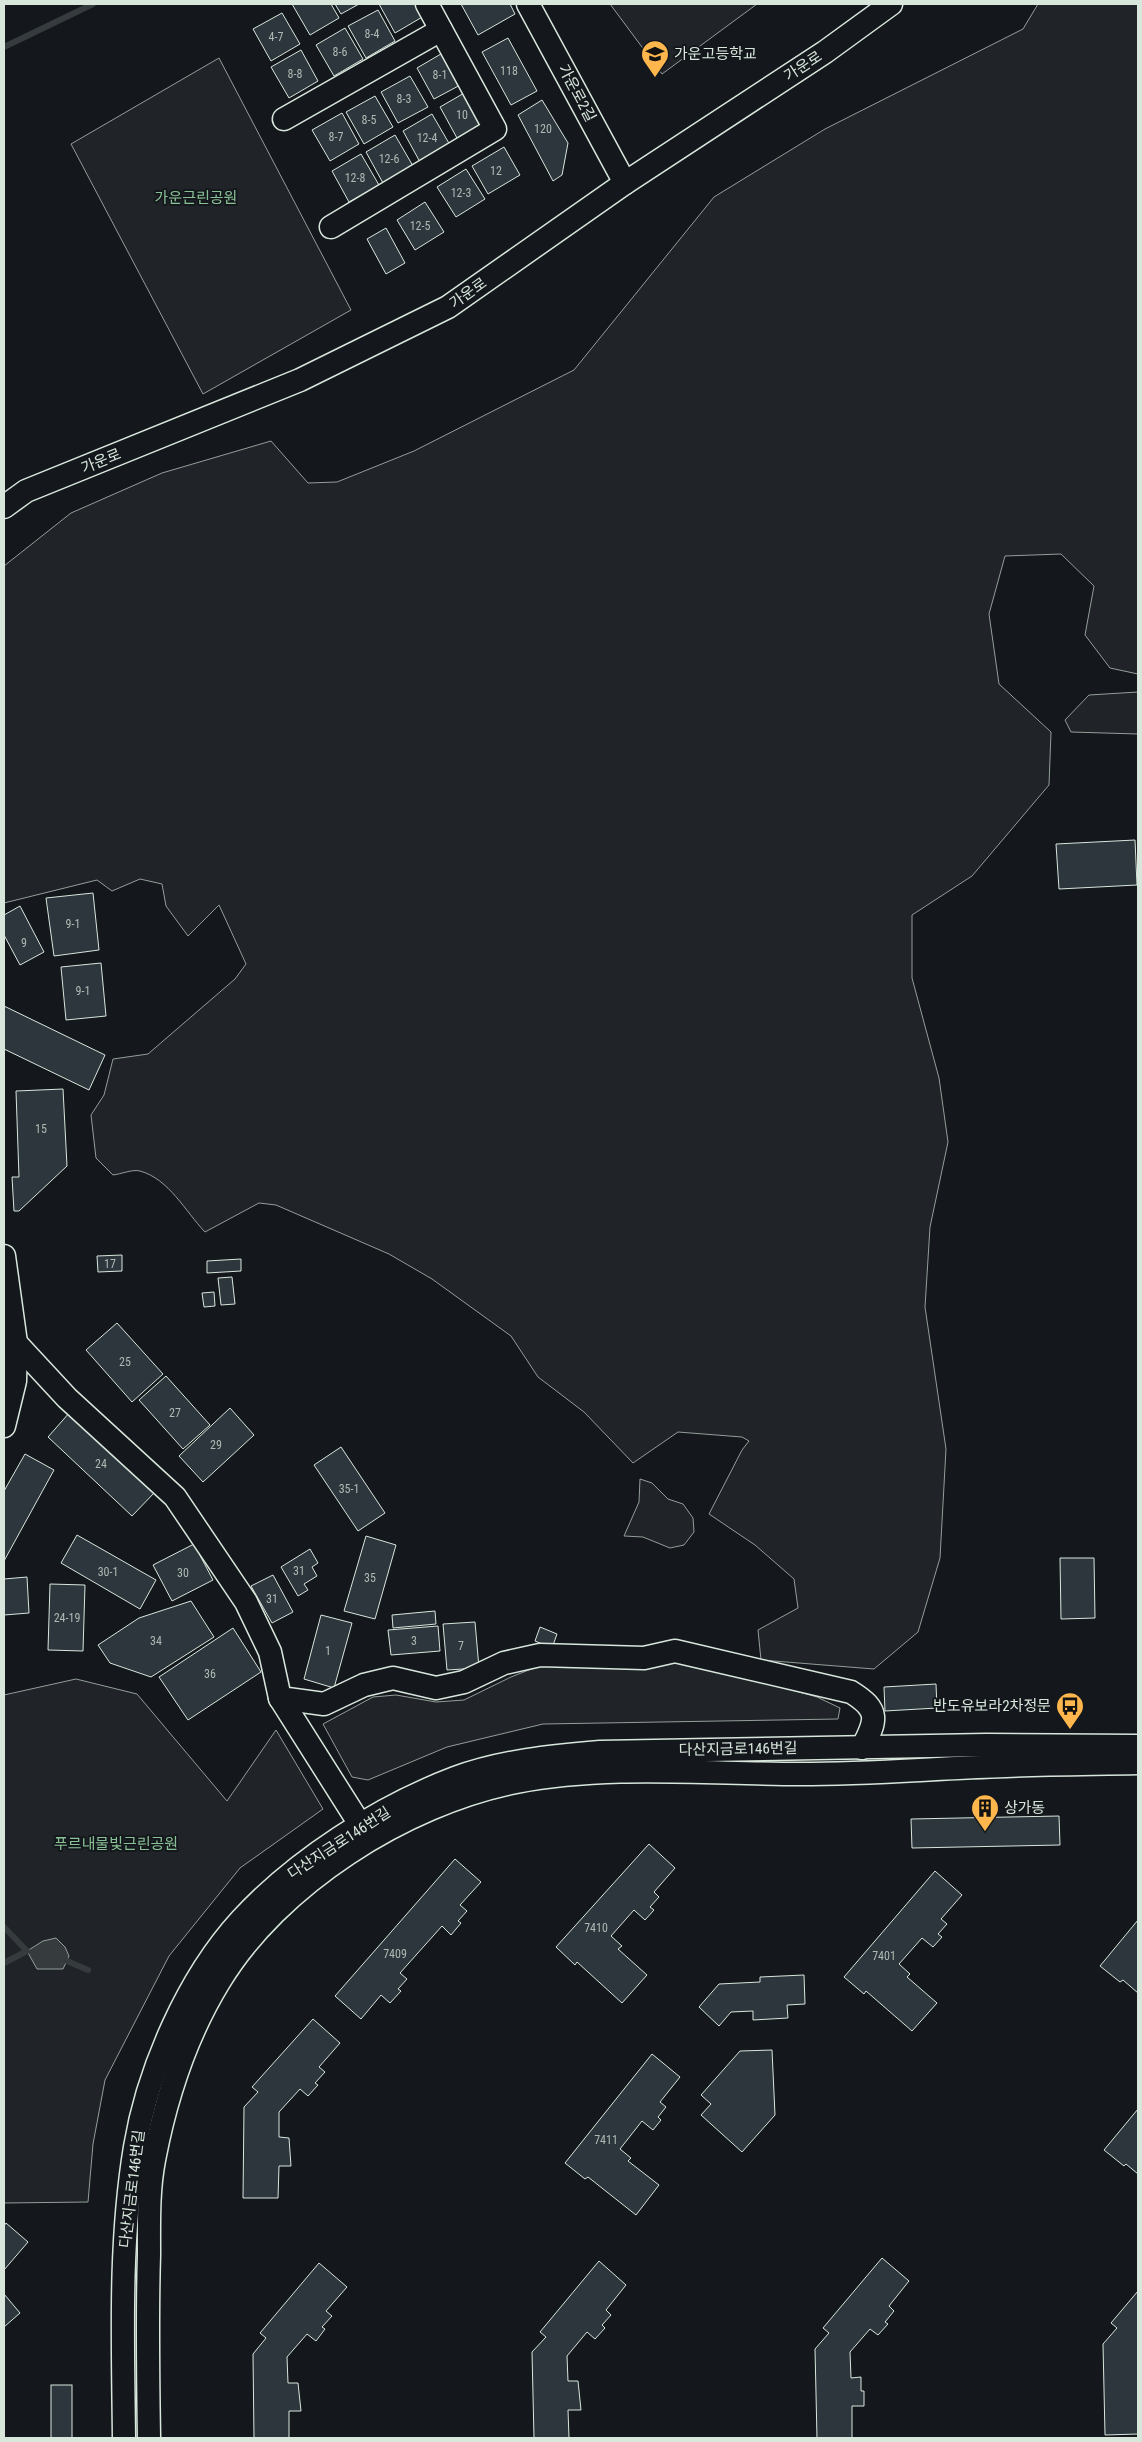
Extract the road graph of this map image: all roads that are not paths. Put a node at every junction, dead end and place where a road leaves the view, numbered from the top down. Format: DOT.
graph roads {
  1 [pos="427,4"];
  2 [pos="528,4"];
  3 [pos="892,4"];
  4 [pos="441,30"];
  5 [pos="284,119"];
  6 [pos="625,183"];
  7 [pos="331,227"];
  8 [pos="4,507"];
  9 [pos="4,1256"];
  10 [pos="16,1343"];
  11 [pos="4,1426"];
  12 [pos="280,1698"];
  13 [pos="1138,1746"];
  14 [pos="862,1748"];
  15 [pos="1138,1763"];
  16 [pos="365,1832"];
  17 [pos="124,2438"];
  18 [pos="149,2438"];
  1 -- 4 [label="street"];
  2 -- 6 [label="street, 가운로2길"];
  3 -- 6 [label="street, 가운로"];
  4 -- 5 [label="street"];
  4 -- 7 [label="street"];
  6 -- 8 [label="street, 가운로"];
  9 -- 10 [label="street"];
  10 -- 11 [label="street"];
  10 -- 12 [label="street"];
  12 -- 14 [label="street"];
  12 -- 16 [label="street"];
  13 -- 14 [label="street, 다산지금로146번길"];
  14 -- 16 [label="street, 다산지금로146번길"];
  15 -- 16 [label="street, 다산지금로146번길"];
  16 -- 17 [label="street, 다산지금로146번길"];
  16 -- 18 [label="street, 다산지금로146번길"];
}
